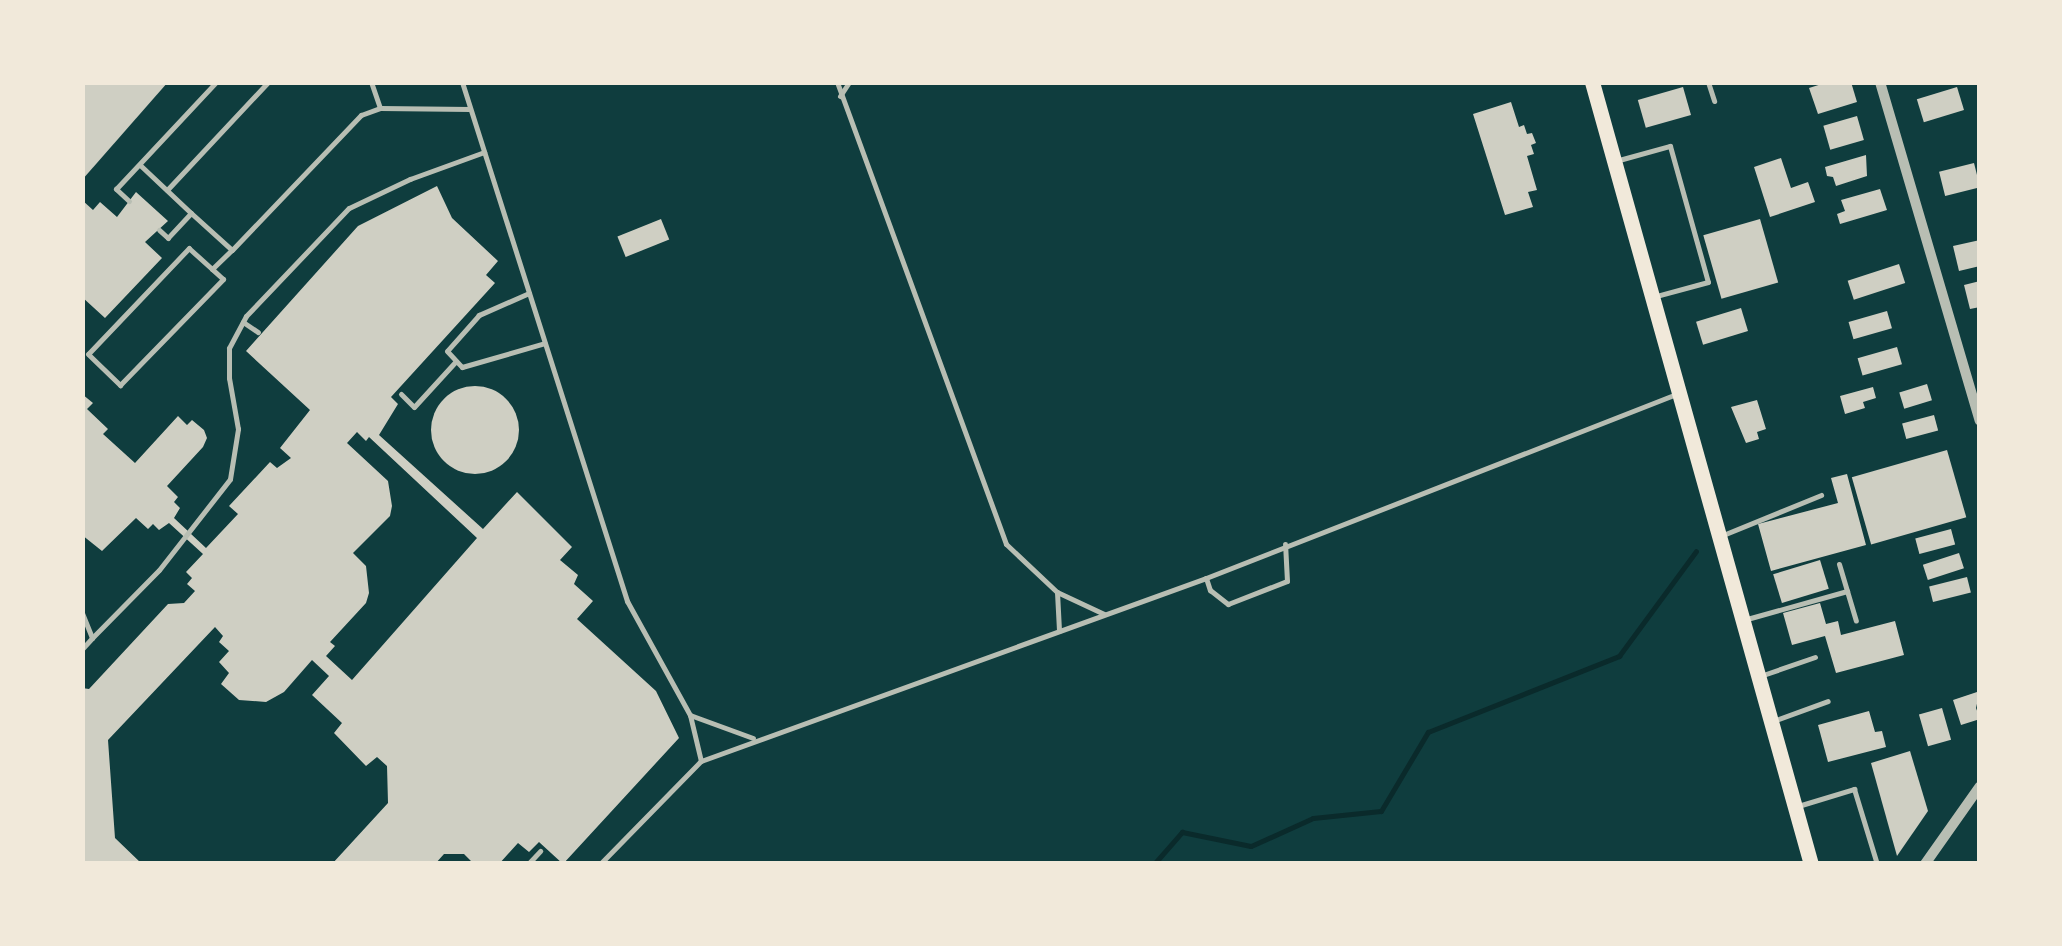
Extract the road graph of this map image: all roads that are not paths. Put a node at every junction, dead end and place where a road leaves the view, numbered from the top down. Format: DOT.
graph roads {
  1 [pos="216,82"];
  2 [pos="268,82"];
  3 [pos="371,82"];
  4 [pos="462,82"];
  5 [pos="837,82"];
  6 [pos="849,82"];
  7 [pos="1708,82"];
  8 [pos="1880,82"];
  9 [pos="1593,83"];
  10 [pos="840,96"];
  11 [pos="1714,102"];
  12 [pos="380,108"];
  13 [pos="470,109"];
  14 [pos="484,152"];
  15 [pos="1614,162"];
  16 [pos="140,165"];
  17 [pos="167,190"];
  18 [pos="128,201"];
  19 [pos="191,212"];
  20 [pos="159,230"];
  21 [pos="232,250"];
  22 [pos="212,269"];
  23 [pos="529,293"];
  24 [pos="1653,297"];
  25 [pos="243,322"];
  26 [pos="258,332"];
  27 [pos="545,342"];
  28 [pos="456,362"];
  29 [pos="1681,392"];
  30 [pos="401,394"];
  31 [pos="1980,421"];
  32 [pos="1820,495"];
  33 [pos="1721,536"];
  34 [pos="1284,544"];
  35 [pos="1839,564"];
  36 [pos="1206,578"];
  37 [pos="1847,590"];
  38 [pos="1057,592"];
  39 [pos="82,614"];
  40 [pos="1105,615"];
  41 [pos="1744,620"];
  42 [pos="1856,622"];
  43 [pos="1059,632"];
  44 [pos="92,638"];
  45 [pos="82,649"];
  46 [pos="1815,658"];
  47 [pos="1760,676"];
  48 [pos="1828,700"];
  49 [pos="690,714"];
  50 [pos="1773,721"];
  51 [pos="756,739"];
  52 [pos="701,761"];
  53 [pos="1978,791"];
  54 [pos="1795,807"];
  55 [pos="540,851"];
  56 [pos="528,864"];
  57 [pos="600,864"];
  58 [pos="1811,864"];
  59 [pos="1877,864"];
  60 [pos="1925,864"];
  1 -- 16 [label="lane"];
  2 -- 17 [label="lane"];
  3 -- 12 [label="lane"];
  4 -- 13 [label="lane"];
  5 -- 10 [label="lane"];
  6 -- 10 [label="lane"];
  7 -- 11 [label="lane"];
  8 -- 31 [label="street"];
  9 -- 15 [label="main road"];
  10 -- 38 [label="lane"];
  12 -- 13 [label="lane"];
  12 -- 21 [label="lane"];
  13 -- 14 [label="lane"];
  14 -- 23 [label="lane"];
  14 -- 25 [label="lane"];
  15 -- 24 [label="main road"];
  15 -- 24 [label="lane"];
  16 -- 17 [label="lane"];
  16 -- 18 [label="lane"];
  17 -- 19 [label="lane"];
  19 -- 20 [label="lane"];
  19 -- 21 [label="lane"];
  21 -- 22 [label="lane"];
  22 -- 22 [label="lane"];
  23 -- 27 [label="lane"];
  23 -- 28 [label="lane"];
  24 -- 29 [label="main road"];
  25 -- 26 [label="lane"];
  25 -- 44 [label="lane"];
  27 -- 28 [label="lane"];
  27 -- 49 [label="lane"];
  28 -- 30 [label="lane"];
  29 -- 33 [label="main road"];
  29 -- 34 [label="lane"];
  32 -- 33 [label="lane"];
  33 -- 41 [label="main road"];
  34 -- 36 [label="lane"];
  34 -- 36 [label="lane"];
  35 -- 37 [label="lane"];
  36 -- 40 [label="lane"];
  37 -- 41 [label="lane"];
  37 -- 42 [label="lane"];
  38 -- 40 [label="lane"];
  38 -- 43 [label="lane"];
  39 -- 44 [label="lane"];
  40 -- 43 [label="lane"];
  41 -- 47 [label="main road"];
  43 -- 51 [label="lane"];
  44 -- 45 [label="lane"];
  46 -- 47 [label="lane"];
  47 -- 50 [label="main road"];
  48 -- 50 [label="lane"];
  49 -- 51 [label="lane"];
  49 -- 52 [label="lane"];
  50 -- 54 [label="main road"];
  51 -- 52 [label="lane"];
  52 -- 57 [label="lane"];
  53 -- 60 [label="street"];
  54 -- 58 [label="main road"];
  54 -- 59 [label="lane"];
  55 -- 56 [label="lane"];
}
